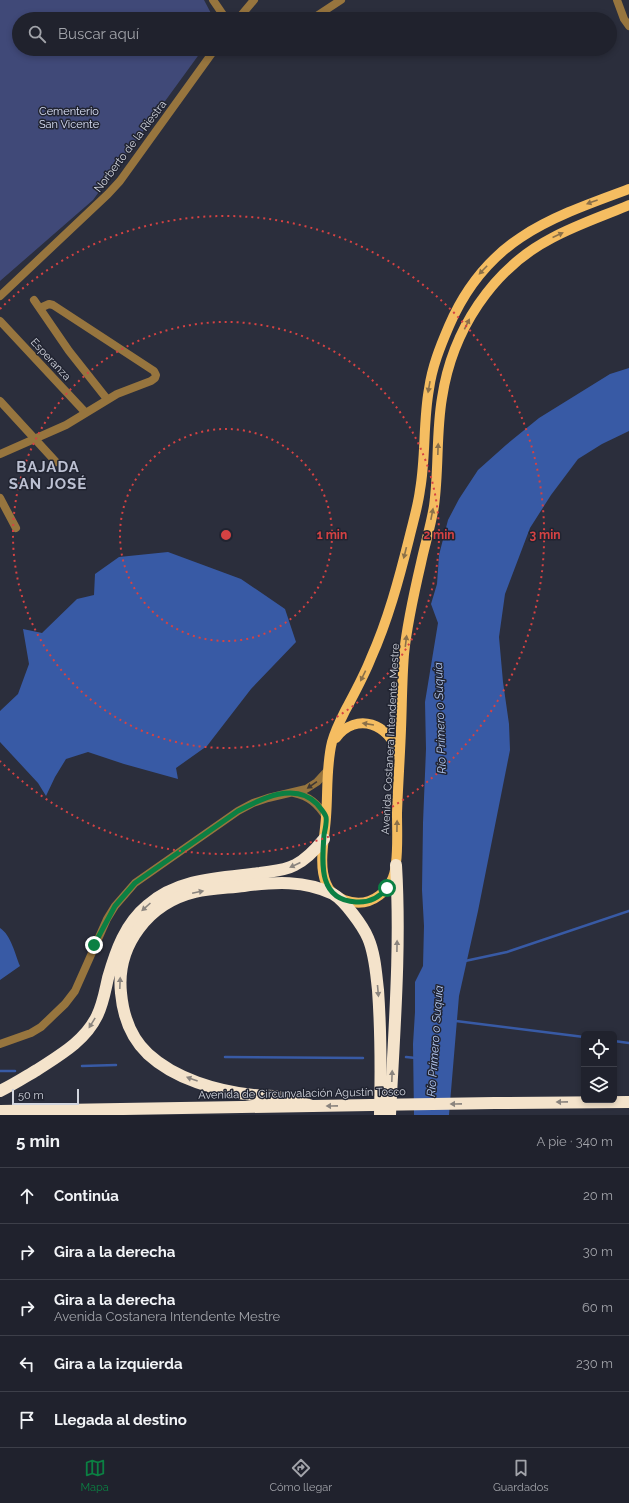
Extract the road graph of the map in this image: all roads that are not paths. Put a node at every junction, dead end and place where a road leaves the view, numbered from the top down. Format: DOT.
graph roads {
  1 [pos="213,0"];
  2 [pos="254,0"];
  3 [pos="341,0"];
  4 [pos="617,0"];
  5 [pos="221,12"];
  6 [pos="244,12"];
  7 [pos="323,12"];
  8 [pos="629,26"];
  9 [pos="210,56"];
  10 [pos="629,189"];
  11 [pos="629,205"];
  12 [pos="0,296"];
  13 [pos="34,300"];
  14 [pos="40,308"];
  15 [pos="0,321"];
  16 [pos="107,399"];
  17 [pos="0,401"];
  18 [pos="85,412"];
  19 [pos="34,438"];
  20 [pos="0,454"];
  21 [pos="56,462"];
  22 [pos="0,498"];
  23 [pos="16,528"];
  24 [pos="331,748"];
  25 [pos="399,762"];
  26 [pos="328,770"];
  27 [pos="292,792"];
  28 [pos="326,817"];
  29 [pos="324,839"];
  30 [pos="396,866"];
  31 [pos="335,895"];
  32 [pos="0,1044"];
  33 [pos="0,1091"];
  34 [pos="629,1102"];
  35 [pos="312,1106"];
  36 [pos="0,1111"];
  37 [pos="380,1115"];
  38 [pos="390,1115"];
  1 -- 5 [label="street"];
  2 -- 6 [label="street"];
  3 -- 7 [label="street"];
  4 -- 8 [label="street"];
  9 -- 12 [label="street, Norberto de la Riestra"];
  10 -- 24 [label="main road, Avenida Costanera Intendente Mestre, one-way"];
  25 -- 11 [label="main road, Avenida Costanera Intendente Mestre, one-way"];
  13 -- 14 [label="street"];
  14 -- 16 [label="street"];
  14 -- 16 [label="street"];
  15 -- 18 [label="street, Esperanza"];
  16 -- 18 [label="street"];
  17 -- 19 [label="street"];
  18 -- 19 [label="street"];
  19 -- 20 [label="street"];
  19 -- 21 [label="street"];
  22 -- 23 [label="street"];
  25 -- 24 [label="main road, one-way"];
  24 -- 26 [label="main road, Avenida Costanera Intendente Mestre"];
  30 -- 25 [label="main road, Avenida Costanera Intendente Mestre, one-way"];
  26 -- 27 [label="street, one-way"];
  26 -- 28 [label="main road, Avenida Costanera Intendente Mestre"];
  27 -- 28 [label="street"];
  27 -- 32 [label="street"];
  28 -- 29 [label="main road, Avenida Costanera Intendente Mestre"];
  29 -- 31 [label="main road, Avenida Costanera Intendente Mestre"];
  29 -- 33 [label="highway, one-way"];
  30 -- 31 [label="main road, Avenida Costanera Intendente Mestre"];
  38 -- 30 [label="highway, one-way"];
  35 -- 31 [label="highway, one-way"];
  31 -- 37 [label="highway, one-way"];
  34 -- 35 [label="highway, Avenida de Circunvalación Agustín Tosco, one-way, bridge"];
  35 -- 36 [label="highway, Avenida de Circunvalación Agustín Tosco"];
}
